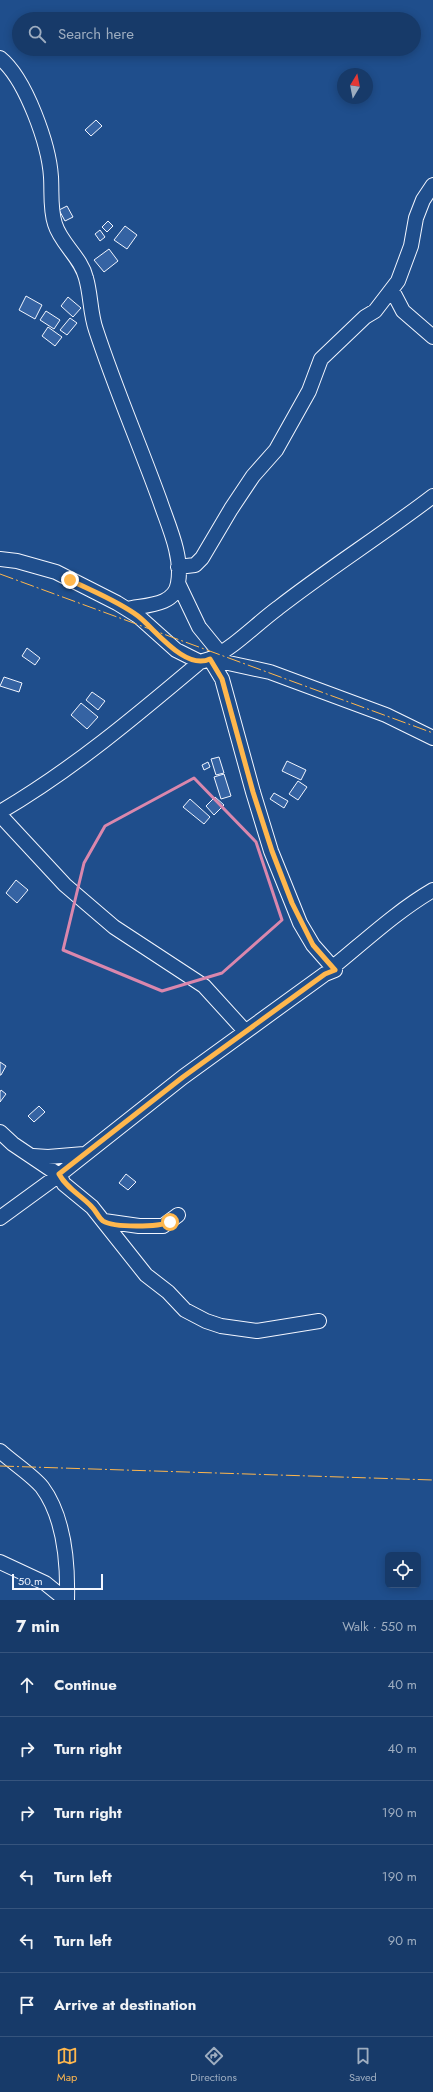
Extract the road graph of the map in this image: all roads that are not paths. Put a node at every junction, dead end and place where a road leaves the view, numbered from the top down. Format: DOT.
graph roads {
  1 [pos="0,58"];
  2 [pos="433,185"];
  3 [pos="392,290"];
  4 [pos="433,337"];
  5 [pos="433,496"];
  6 [pos="0,559"];
  7 [pos="178,567"];
  8 [pos="178,583"];
  9 [pos="127,609"];
  10 [pos="210,658"];
  11 [pos="433,738"];
  12 [pos="0,812"];
  13 [pos="0,815"];
  14 [pos="433,890"];
  15 [pos="335,970"];
  16 [pos="245,1031"];
  17 [pos="0,1132"];
  18 [pos="84,1154"];
  19 [pos="30,1155"];
  20 [pos="59,1174"];
  21 [pos="178,1215"];
  22 [pos="0,1218"];
  23 [pos="104,1221"];
  24 [pos="319,1321"];
  25 [pos="0,1451"];
  26 [pos="0,1562"];
  27 [pos="67,1600"];
  1 -- 7 [label="street"];
  2 -- 3 [label="street"];
  3 -- 4 [label="street"];
  3 -- 7 [label="street"];
  5 -- 10 [label="street"];
  6 -- 9 [label="street"];
  7 -- 8 [label="street"];
  8 -- 9 [label="street"];
  8 -- 10 [label="street"];
  9 -- 10 [label="street"];
  10 -- 11 [label="street"];
  10 -- 12 [label="street"];
  10 -- 15 [label="street"];
  13 -- 16 [label="street"];
  14 -- 15 [label="street"];
  15 -- 16 [label="street"];
  16 -- 18 [label="street"];
  17 -- 19 [label="street"];
  18 -- 19 [label="street"];
  18 -- 20 [label="street"];
  19 -- 20 [label="street"];
  20 -- 22 [label="street"];
  20 -- 23 [label="street"];
  21 -- 23 [label="street"];
  23 -- 24 [label="street"];
  25 -- 27 [label="street"];
  26 -- 27 [label="street"];
}
